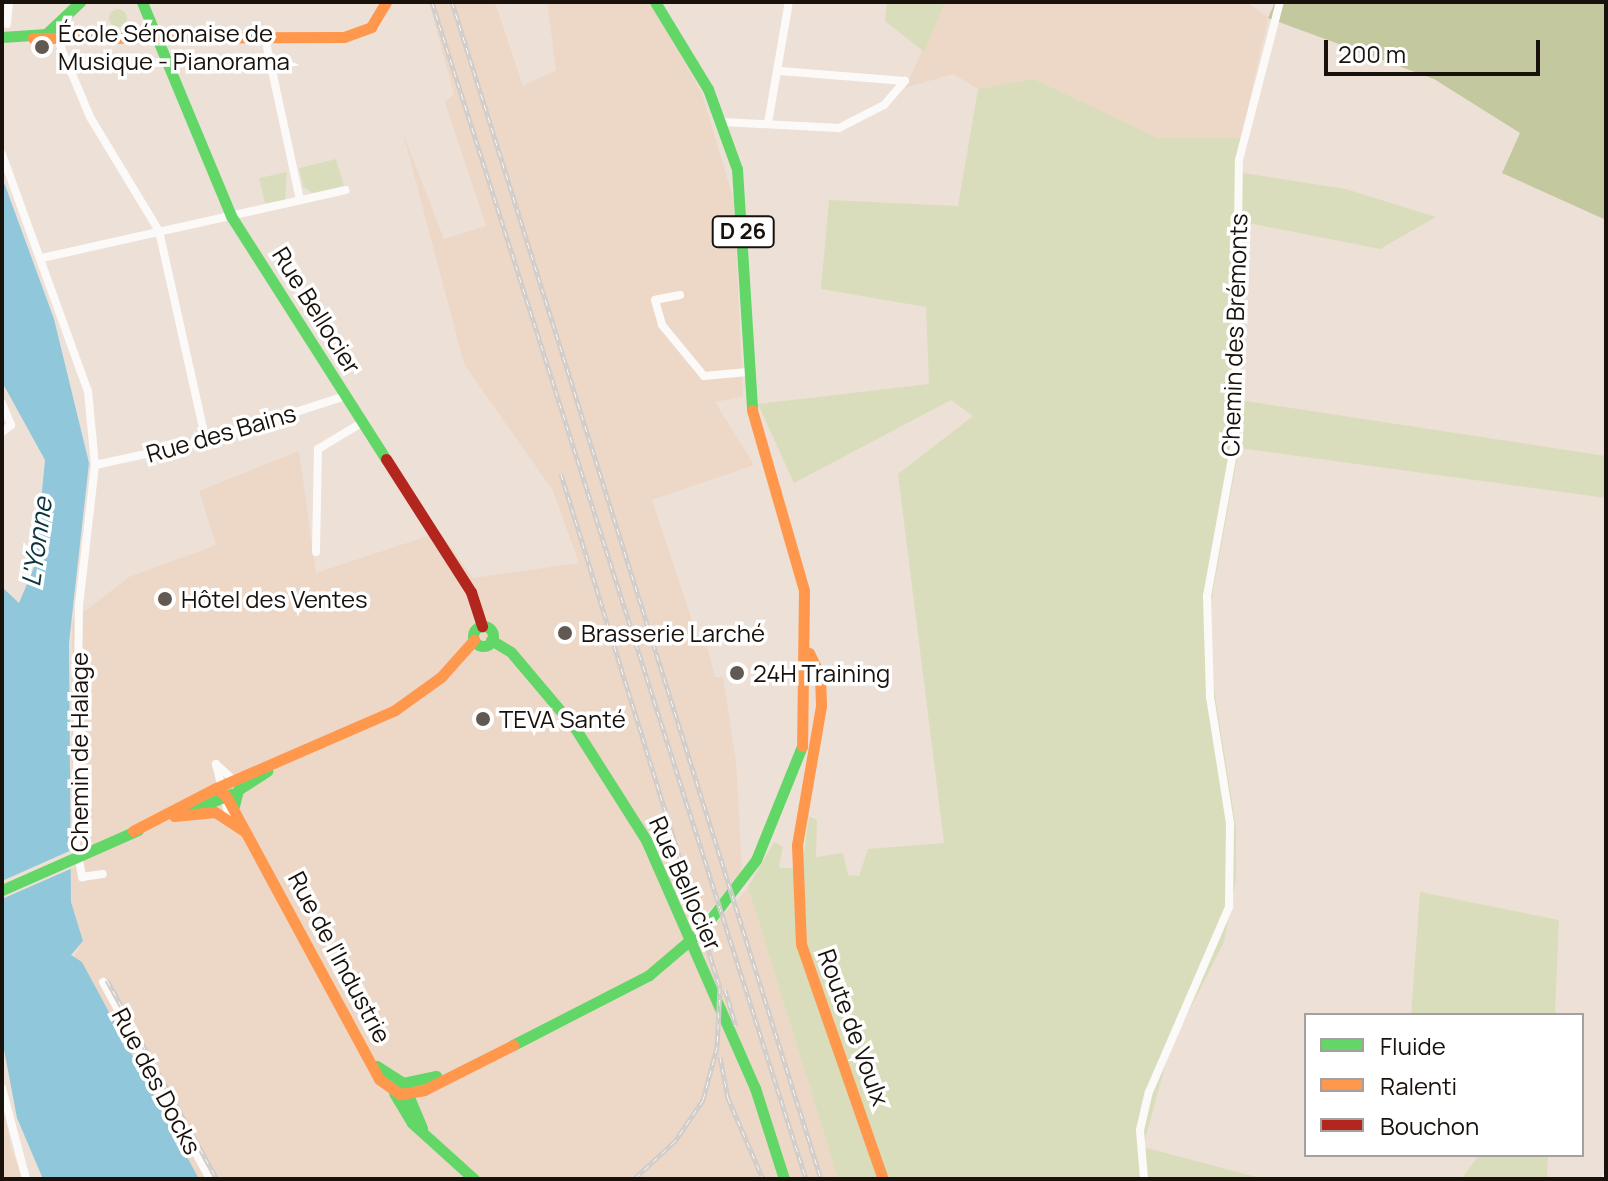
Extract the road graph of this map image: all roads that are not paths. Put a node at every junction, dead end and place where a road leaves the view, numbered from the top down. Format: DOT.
graph roads {
  1 [pos="9,2"];
  2 [pos="80,2"];
  3 [pos="142,2"];
  4 [pos="386,2"];
  5 [pos="655,2"];
  6 [pos="663,2"];
  7 [pos="789,2"];
  8 [pos="1280,2"];
  9 [pos="60,23"];
  10 [pos="7,24"];
  11 [pos="2,37"];
  12 [pos="62,37"];
  13 [pos="160,37"];
  14 [pos="33,38"];
  15 [pos="265,38"];
  16 [pos="682,42"];
  17 [pos="780,71"];
  18 [pos="723,122"];
  19 [pos="768,123"];
  20 [pos="2,154"];
  21 [pos="345,190"];
  22 [pos="300,200"];
  23 [pos="231,216"];
  24 [pos="159,231"];
  25 [pos="42,258"];
  26 [pos="680,295"];
  27 [pos="748,372"];
  28 [pos="345,396"];
  29 [pos="2,403"];
  30 [pos="363,422"];
  31 [pos="2,432"];
  32 [pos="206,441"];
  33 [pos="95,465"];
  34 [pos="316,552"];
  35 [pos="482,626"];
  36 [pos="474,640"];
  37 [pos="491,640"];
  38 [pos="809,653"];
  39 [pos="235,785"];
  40 [pos="225,801"];
  41 [pos="187,812"];
  42 [pos="133,831"];
  43 [pos="103,874"];
  44 [pos="2,890"];
  45 [pos="103,982"];
  46 [pos="503,1049"];
  47 [pos="2,1088"];
  48 [pos="424,1090"];
  49 [pos="401,1094"];
  50 [pos="415,1113"];
  51 [pos="424,1132"];
  52 [pos="13,1148"];
  53 [pos="2,1152"];
  54 [pos="26,1179"];
  55 [pos="210,1179"];
  56 [pos="474,1179"];
  57 [pos="784,1179"];
  58 [pos="883,1179"];
  59 [pos="1144,1179"];
  1 -- 10 [label="street"];
  2 -- 9 [label="main road"];
  3 -- 13 [label="main road, Rue Bellocier"];
  4 -- 15 [label="main road"];
  5 -- 16 [label="main road, D 26"];
  6 -- 16 [label="main road, D 26"];
  7 -- 17 [label="street"];
  8 -- 59 [label="street, Chemin des Brémonts"];
  9 -- 12 [label="main road"];
  9 -- 14 [label="main road"];
  11 -- 14 [label="main road"];
  12 -- 13 [label="main road"];
  12 -- 14 [label="main road"];
  12 -- 24 [label="street"];
  13 -- 15 [label="main road"];
  13 -- 23 [label="main road, Rue Bellocier"];
  15 -- 22 [label="street"];
  16 -- 18 [label="main road, D 26"];
  17 -- 19 [label="street"];
  17 -- 19 [label="street"];
  18 -- 19 [label="street"];
  18 -- 27 [label="main road, D 26"];
  20 -- 25 [label="street"];
  21 -- 22 [label="street"];
  22 -- 23 [label="street"];
  23 -- 24 [label="street"];
  23 -- 28 [label="main road, Rue Bellocier"];
  24 -- 25 [label="street"];
  24 -- 32 [label="street"];
  25 -- 33 [label="street"];
  26 -- 27 [label="street"];
  27 -- 38 [label="main road, D 26"];
  28 -- 30 [label="main road, Rue Bellocier"];
  28 -- 32 [label="street, Rue des Bains"];
  29 -- 31 [label="street"];
  30 -- 34 [label="street"];
  30 -- 35 [label="main road, Rue Bellocier"];
  32 -- 33 [label="street, Rue des Bains"];
  33 -- 43 [label="street, Chemin de Halage"];
  35 -- 36 [label="main road"];
  35 -- 37 [label="main road, Rue Bellocier"];
  36 -- 37 [label="main road"];
  36 -- 39 [label="main road"];
  37 -- 57 [label="main road, Rue Bellocier"];
  38 -- 46 [label="main road"];
  38 -- 58 [label="main road, Route de Voulx / D 26"];
  39 -- 40 [label="main road"];
  39 -- 40 [label="main road"];
  39 -- 40 [label="street"];
  40 -- 41 [label="main road"];
  40 -- 41 [label="main road"];
  40 -- 42 [label="main road"];
  40 -- 49 [label="main road, Rue de l'Industrie"];
  41 -- 42 [label="main road"];
  42 -- 44 [label="main road"];
  45 -- 55 [label="street, Rue des Docks"];
  46 -- 48 [label="main road"];
  46 -- 49 [label="main road"];
  47 -- 52 [label="street"];
  48 -- 49 [label="main road"];
  48 -- 50 [label="main road"];
  49 -- 50 [label="main road"];
  49 -- 51 [label="main road"];
  50 -- 51 [label="main road"];
  51 -- 56 [label="main road"];
  52 -- 53 [label="street"];
  52 -- 54 [label="street"];
}
